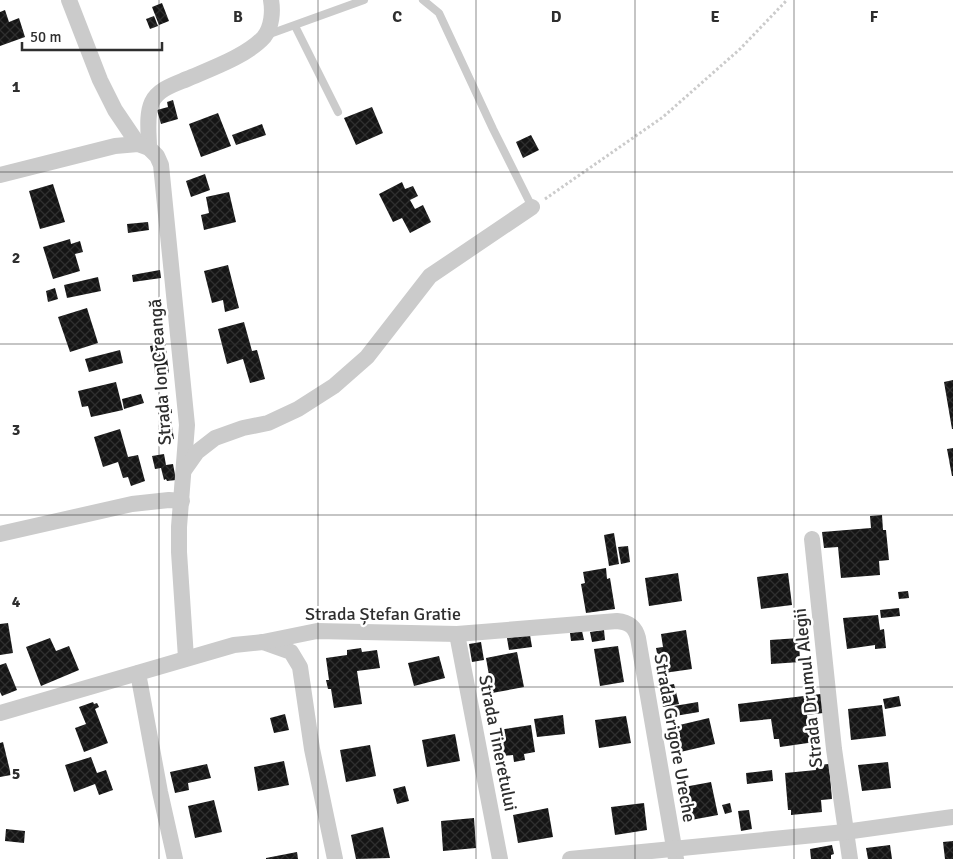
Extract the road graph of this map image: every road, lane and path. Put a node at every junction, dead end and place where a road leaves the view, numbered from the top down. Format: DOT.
graph roads {
  1 [pos="69,0"];
  2 [pos="271,0"];
  3 [pos="364,0"];
  4 [pos="424,0"];
  5 [pos="787,0"];
  6 [pos="296,26"];
  7 [pos="265,36"];
  8 [pos="338,112"];
  9 [pos="143,146"];
  10 [pos="0,175"];
  11 [pos="532,207"];
  12 [pos="185,469"];
  13 [pos="182,501"];
  14 [pos="0,534"];
  15 [pos="812,539"];
  16 [pos="632,626"];
  17 [pos="457,634"];
  18 [pos="263,642"];
  19 [pos="186,658"];
  20 [pos="138,674"];
  21 [pos="0,713"];
  22 [pos="953,818"];
  23 [pos="845,832"];
  24 [pos="675,854"];
  25 [pos="175,859"];
  26 [pos="335,859"];
  27 [pos="500,859"];
  28 [pos="570,859"];
  29 [pos="850,859"];
  1 -- 9 [label="street, Strada Ion Creangă"];
  2 -- 7 [label="street"];
  3 -- 6 [label="lane"];
  4 -- 11 [label="lane"];
  5 -- 11 [label="path"];
  6 -- 7 [label="lane"];
  6 -- 8 [label="lane"];
  7 -- 9 [label="street"];
  9 -- 10 [label="street"];
  9 -- 12 [label="street, Strada Ion Creangă"];
  11 -- 12 [label="street"];
  12 -- 13 [label="street, Strada Ion Creangă"];
  13 -- 14 [label="street"];
  13 -- 19 [label="street, Strada Ion Creangă"];
  15 -- 23 [label="street, Strada Drumul Alegii"];
  16 -- 17 [label="street, Strada Ștefan Gratie"];
  16 -- 24 [label="street, Strada Grigore Ureche"];
  17 -- 18 [label="street, Strada Ștefan Gratie"];
  17 -- 27 [label="street, Strada Tineretului"];
  18 -- 19 [label="street, Strada Ștefan Gratie"];
  18 -- 26 [label="street"];
  19 -- 20 [label="street, Strada Ștefan Gratie"];
  20 -- 21 [label="street, Strada Ștefan Gratie"];
  20 -- 25 [label="street"];
  22 -- 23 [label="street"];
  23 -- 24 [label="street"];
  23 -- 29 [label="street, Strada Drumul Alegii"];
  24 -- 28 [label="street"];
}
